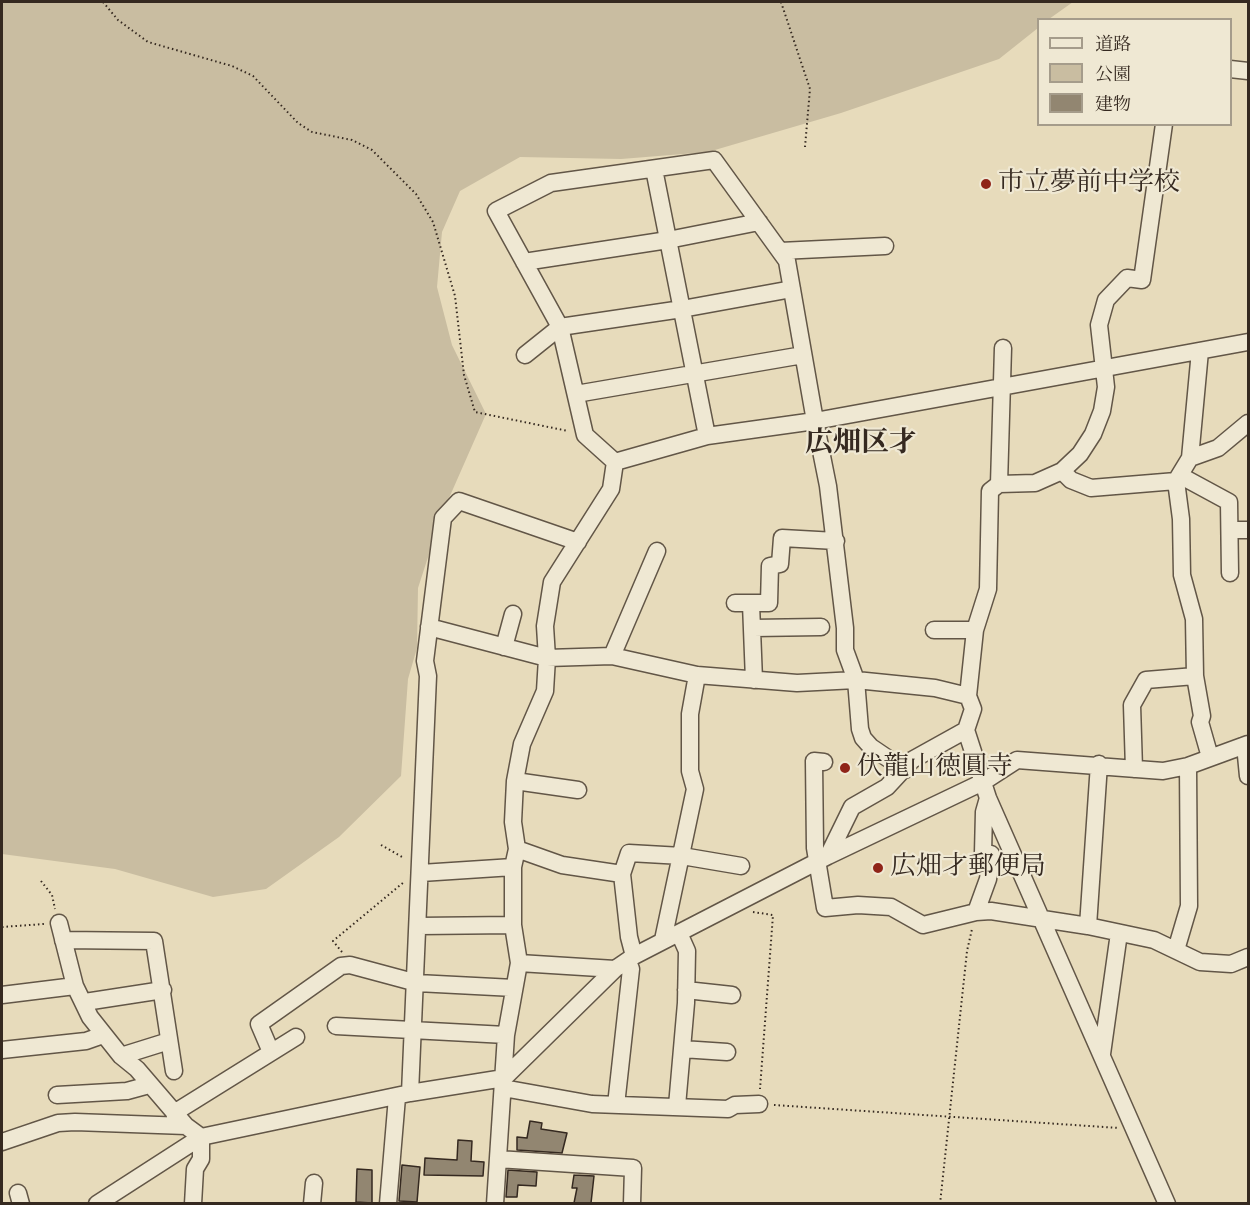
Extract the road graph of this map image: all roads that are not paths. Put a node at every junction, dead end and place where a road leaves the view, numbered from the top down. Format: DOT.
graph roads {
  1 [pos="1232,69"];
  2 [pos="1248,70"];
  3 [pos="1164,126"];
  4 [pos="654,169"];
  5 [pos="759,222"];
  6 [pos="668,240"];
  7 [pos="885,246"];
  8 [pos="780,251"];
  9 [pos="524,262"];
  10 [pos="792,289"];
  11 [pos="682,309"];
  12 [pos="560,327"];
  13 [pos="1248,342"];
  14 [pos="1003,348"];
  15 [pos="1200,351"];
  16 [pos="525,355"];
  17 [pos="804,355"];
  18 [pos="1103,369"];
  19 [pos="695,374"];
  20 [pos="1001,388"];
  21 [pos="576,394"];
  22 [pos="815,421"];
  23 [pos="1248,423"];
  24 [pos="707,436"];
  25 [pos="1190,458"];
  26 [pos="615,462"];
  27 [pos="1062,471"];
  28 [pos="1178,478"];
  29 [pos="999,484"];
  30 [pos="1230,530"];
  31 [pos="1248,530"];
  32 [pos="836,541"];
  33 [pos="578,542"];
  34 [pos="657,551"];
  35 [pos="1230,573"];
  36 [pos="513,614"];
  37 [pos="429,627"];
  38 [pos="821,627"];
  39 [pos="753,628"];
  40 [pos="934,630"];
  41 [pos="975,630"];
  42 [pos="504,647"];
  43 [pos="612,656"];
  44 [pos="548,658"];
  45 [pos="697,675"];
  46 [pos="1195,676"];
  47 [pos="754,680"];
  48 [pos="856,680"];
  49 [pos="968,696"];
  50 [pos="966,730"];
  51 [pos="1247,744"];
  52 [pos="1210,757"];
  53 [pos="824,762"];
  54 [pos="1098,764"];
  55 [pos="1188,766"];
  56 [pos="1134,769"];
  57 [pos="905,770"];
  58 [pos="1248,776"];
  59 [pos="515,781"];
  60 [pos="578,790"];
  61 [pos="986,790"];
  62 [pos="517,849"];
  63 [pos="682,856"];
  64 [pos="822,859"];
  65 [pos="741,866"];
  66 [pos="513,867"];
  67 [pos="418,874"];
  68 [pos="622,874"];
  69 [pos="976,912"];
  70 [pos="1044,920"];
  71 [pos="59,923"];
  72 [pos="513,925"];
  73 [pos="419,926"];
  74 [pos="1088,926"];
  75 [pos="679,933"];
  76 [pos="1119,933"];
  77 [pos="63,940"];
  78 [pos="663,940"];
  79 [pos="1176,950"];
  80 [pos="1248,957"];
  81 [pos="625,962"];
  82 [pos="519,963"];
  83 [pos="417,983"];
  84 [pos="75,986"];
  85 [pos="514,988"];
  86 [pos="163,990"];
  87 [pos="686,990"];
  88 [pos="732,994"];
  89 [pos="2,995"];
  90 [pos="85,1002"];
  91 [pos="336,1026"];
  92 [pos="415,1031"];
  93 [pos="103,1035"];
  94 [pos="506,1035"];
  95 [pos="296,1037"];
  96 [pos="169,1041"];
  97 [pos="682,1049"];
  98 [pos="2,1050"];
  99 [pos="270,1052"];
  100 [pos="727,1052"];
  101 [pos="1102,1054"];
  102 [pos="121,1056"];
  103 [pos="174,1071"];
  104 [pos="504,1083"];
  105 [pos="149,1085"];
  106 [pos="404,1095"];
  107 [pos="759,1104"];
  108 [pos="616,1105"];
  109 [pos="677,1106"];
  110 [pos="174,1113"];
  111 [pos="75,1122"];
  112 [pos="186,1126"];
  113 [pos="201,1137"];
  114 [pos="2,1142"];
  115 [pos="498,1159"];
  116 [pos="314,1183"];
  117 [pos="97,1203"];
  118 [pos="193,1203"];
  119 [pos="312,1203"];
  120 [pos="388,1203"];
  121 [pos="495,1203"];
  122 [pos="632,1203"];
  123 [pos="1167,1203"];
  1 -- 2 [label="street"];
  3 -- 18 [label="street"];
  4 -- 5 [label="street"];
  4 -- 6 [label="street"];
  4 -- 9 [label="street"];
  5 -- 6 [label="street"];
  5 -- 8 [label="street"];
  6 -- 9 [label="street"];
  6 -- 11 [label="street"];
  7 -- 8 [label="street"];
  8 -- 10 [label="street"];
  9 -- 12 [label="street"];
  10 -- 11 [label="street"];
  10 -- 17 [label="street"];
  11 -- 12 [label="street"];
  11 -- 19 [label="street"];
  12 -- 16 [label="street"];
  12 -- 21 [label="street"];
  13 -- 15 [label="street"];
  14 -- 20 [label="street"];
  15 -- 18 [label="street"];
  15 -- 25 [label="street"];
  17 -- 19 [label="street"];
  17 -- 22 [label="street"];
  18 -- 20 [label="street"];
  18 -- 27 [label="street"];
  19 -- 21 [label="street"];
  19 -- 24 [label="street"];
  20 -- 22 [label="street"];
  20 -- 29 [label="street"];
  21 -- 26 [label="street"];
  22 -- 24 [label="street"];
  22 -- 32 [label="street"];
  23 -- 25 [label="street"];
  24 -- 26 [label="street"];
  25 -- 28 [label="street"];
  26 -- 33 [label="street"];
  27 -- 28 [label="street"];
  27 -- 29 [label="street"];
  28 -- 30 [label="street"];
  28 -- 46 [label="street"];
  29 -- 41 [label="street"];
  30 -- 31 [label="street"];
  30 -- 35 [label="street"];
  32 -- 39 [label="street"];
  32 -- 48 [label="street"];
  33 -- 37 [label="street"];
  33 -- 44 [label="street"];
  34 -- 43 [label="street"];
  36 -- 42 [label="street"];
  37 -- 42 [label="street"];
  37 -- 67 [label="street"];
  38 -- 39 [label="street"];
  39 -- 47 [label="street"];
  40 -- 41 [label="street"];
  41 -- 49 [label="street"];
  42 -- 44 [label="street"];
  43 -- 44 [label="street"];
  43 -- 45 [label="street"];
  44 -- 59 [label="street"];
  45 -- 47 [label="street"];
  45 -- 63 [label="street"];
  46 -- 52 [label="street"];
  46 -- 56 [label="street"];
  47 -- 48 [label="street"];
  48 -- 49 [label="street"];
  48 -- 57 [label="street"];
  49 -- 50 [label="street"];
  50 -- 57 [label="street"];
  50 -- 61 [label="street"];
  51 -- 52 [label="street"];
  51 -- 58 [label="street"];
  52 -- 55 [label="street"];
  53 -- 64 [label="street"];
  54 -- 56 [label="street"];
  54 -- 61 [label="street"];
  54 -- 74 [label="street"];
  55 -- 56 [label="street"];
  55 -- 79 [label="street"];
  57 -- 64 [label="street"];
  59 -- 60 [label="street"];
  59 -- 62 [label="street"];
  61 -- 64 [label="street"];
  61 -- 69 [label="street"];
  61 -- 70 [label="street"];
  62 -- 66 [label="street"];
  62 -- 68 [label="street"];
  63 -- 65 [label="street"];
  63 -- 68 [label="street"];
  63 -- 78 [label="street"];
  64 -- 69 [label="street"];
  64 -- 75 [label="street"];
  66 -- 67 [label="street"];
  66 -- 72 [label="street"];
  67 -- 73 [label="street"];
  68 -- 81 [label="street"];
  69 -- 70 [label="street"];
  70 -- 74 [label="street"];
  70 -- 101 [label="street"];
  71 -- 77 [label="street"];
  72 -- 73 [label="street"];
  72 -- 82 [label="street"];
  73 -- 83 [label="street"];
  74 -- 76 [label="street"];
  75 -- 78 [label="street"];
  75 -- 87 [label="street"];
  76 -- 79 [label="street"];
  76 -- 101 [label="street"];
  77 -- 84 [label="street"];
  77 -- 86 [label="street"];
  78 -- 81 [label="street"];
  79 -- 80 [label="street"];
  81 -- 82 [label="street"];
  81 -- 104 [label="street"];
  81 -- 108 [label="street"];
  82 -- 85 [label="street"];
  83 -- 85 [label="street"];
  83 -- 92 [label="street"];
  83 -- 99 [label="street"];
  84 -- 89 [label="street"];
  84 -- 90 [label="street"];
  85 -- 94 [label="street"];
  86 -- 90 [label="street"];
  86 -- 96 [label="street"];
  87 -- 88 [label="street"];
  87 -- 97 [label="street"];
  90 -- 93 [label="street"];
  91 -- 92 [label="street"];
  92 -- 94 [label="street"];
  92 -- 106 [label="street"];
  93 -- 98 [label="street"];
  93 -- 102 [label="street"];
  94 -- 104 [label="street"];
  95 -- 99 [label="street"];
  96 -- 102 [label="street"];
  96 -- 103 [label="street"];
  97 -- 100 [label="street"];
  97 -- 109 [label="street"];
  99 -- 110 [label="street"];
  101 -- 123 [label="street"];
  102 -- 105 [label="street"];
  104 -- 106 [label="street"];
  104 -- 108 [label="street"];
  104 -- 115 [label="street"];
  105 -- 110 [label="street"];
  105 -- 111 [label="street"];
  106 -- 113 [label="street"];
  106 -- 120 [label="street"];
  107 -- 109 [label="street"];
  108 -- 109 [label="street"];
  110 -- 112 [label="street"];
  111 -- 112 [label="street"];
  111 -- 114 [label="street"];
  112 -- 113 [label="street"];
  113 -- 117 [label="street"];
  113 -- 118 [label="street"];
  115 -- 121 [label="street"];
  115 -- 122 [label="street"];
  116 -- 119 [label="street"];
}
